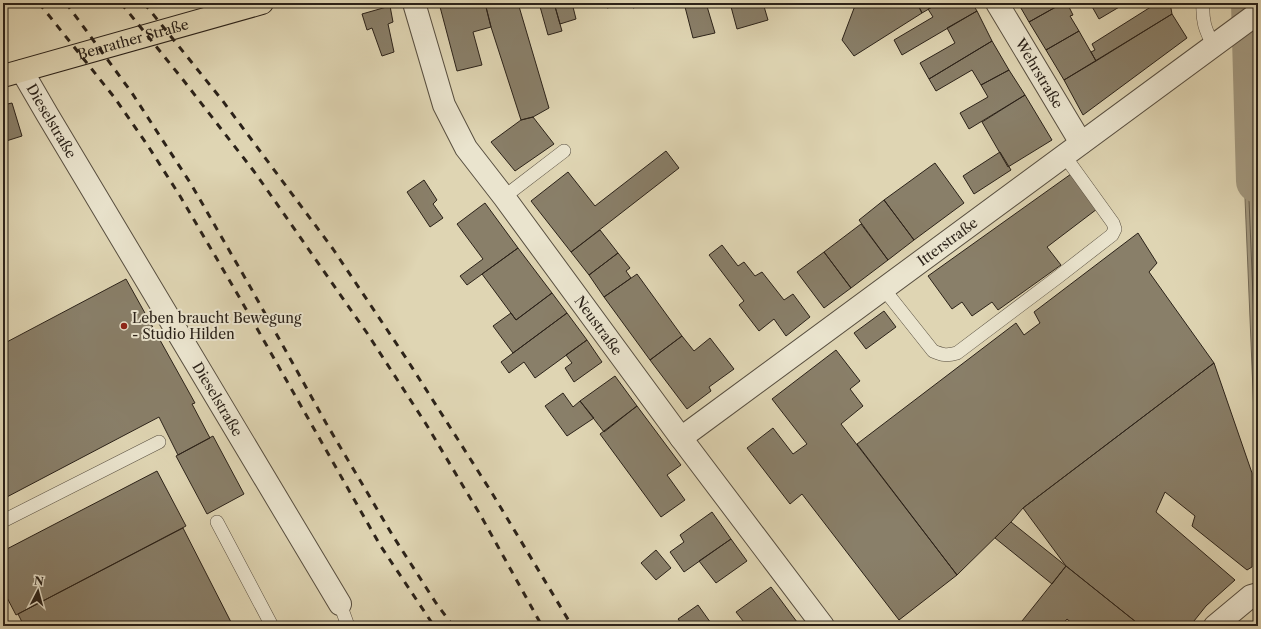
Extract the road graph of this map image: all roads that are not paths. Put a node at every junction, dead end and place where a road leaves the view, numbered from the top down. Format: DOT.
graph roads {
  1 [pos="262,3"];
  2 [pos="414,3"];
  3 [pos="997,3"];
  4 [pos="1203,3"];
  5 [pos="1258,13"];
  6 [pos="1213,45"];
  7 [pos="13,74"];
  8 [pos="1073,149"];
  9 [pos="564,151"];
  10 [pos="504,197"];
  11 [pos="883,288"];
  12 [pos="681,438"];
  13 [pos="159,442"];
  14 [pos="3,521"];
  15 [pos="217,522"];
  16 [pos="1255,595"];
  17 [pos="340,604"];
  18 [pos="272,626"];
  19 [pos="348,626"];
  20 [pos="823,626"];
  21 [pos="1215,626"];
  1 -- 7 [label="main road, Benrather Straße"];
  2 -- 10 [label="street, Neustraße"];
  3 -- 8 [label="street, Wehrstraße"];
  4 -- 6 [label="lane"];
  5 -- 6 [label="street, Itterstraße"];
  6 -- 8 [label="street, Itterstraße"];
  7 -- 17 [label="street, Dieselstraße"];
  8 -- 11 [label="street, Itterstraße"];
  8 -- 11 [label="lane"];
  9 -- 10 [label="lane"];
  10 -- 12 [label="street, Neustraße"];
  11 -- 12 [label="street, Itterstraße"];
  12 -- 20 [label="street, Neustraße"];
  13 -- 14 [label="lane"];
  15 -- 18 [label="lane"];
  16 -- 21 [label="street"];
  17 -- 19 [label="lane"];
}
